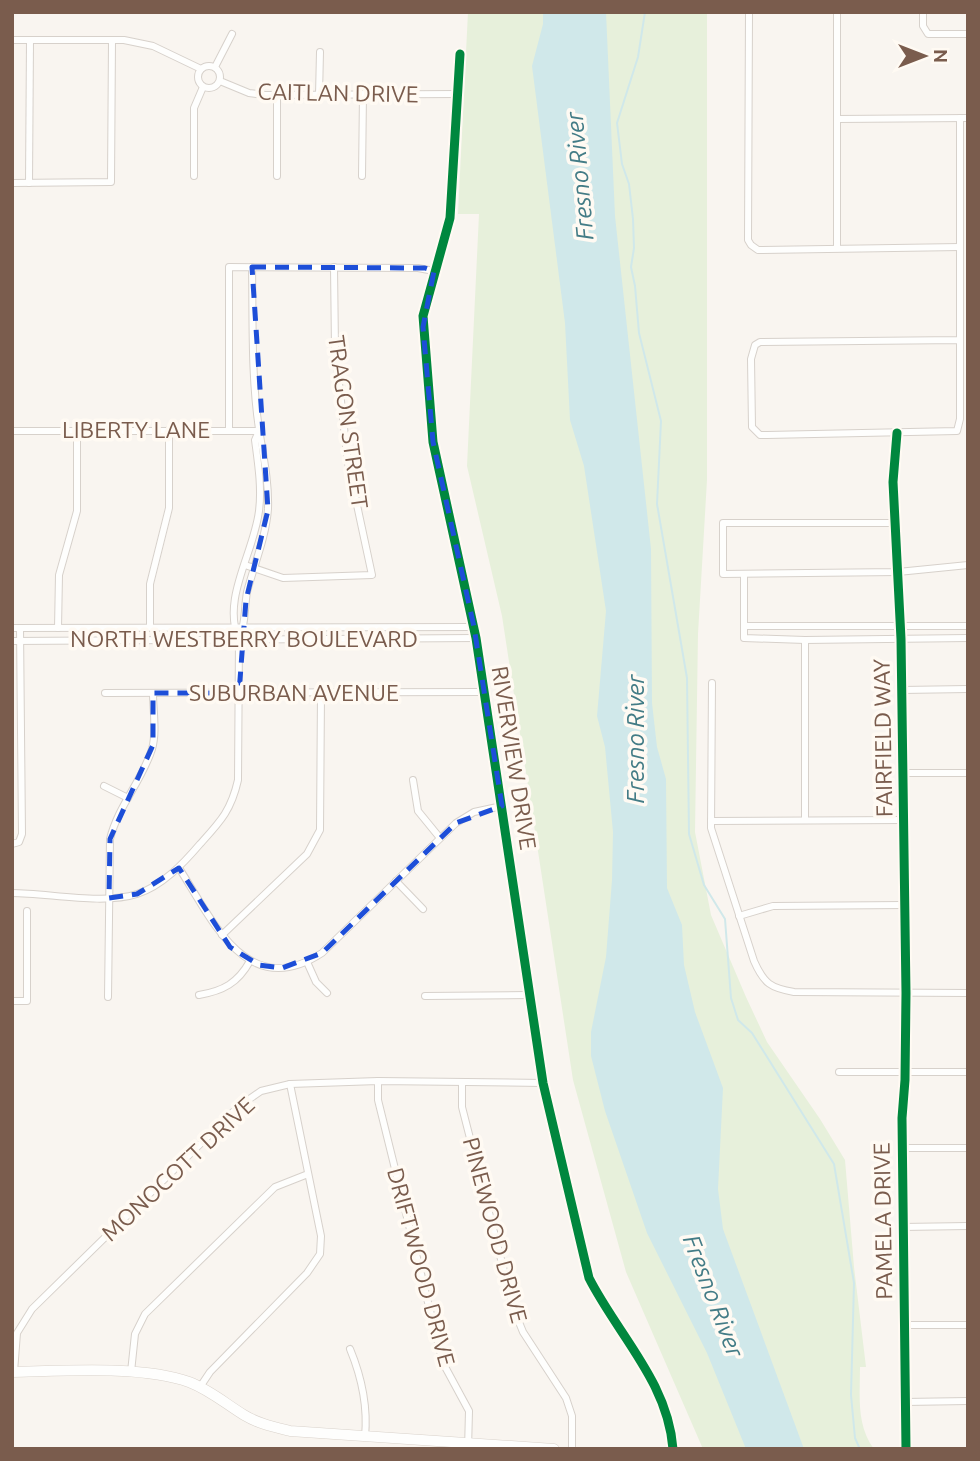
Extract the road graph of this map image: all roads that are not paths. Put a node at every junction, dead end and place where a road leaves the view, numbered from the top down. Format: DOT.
graph roads {
  1 [pos="749,12"];
  2 [pos="837,12"];
  3 [pos="923,12"];
  4 [pos="232,34"];
  5 [pos="968,34"];
  6 [pos="12,40"];
  7 [pos="30,40"];
  8 [pos="112,40"];
  9 [pos="320,52"];
  10 [pos="460,54"];
  11 [pos="215,67"];
  12 [pos="201,69"];
  13 [pos="220,81"];
  14 [pos="203,87"];
  15 [pos="319,94"];
  16 [pos="363,94"];
  17 [pos="458,94"];
  18 [pos="277,95"];
  19 [pos="964,118"];
  20 [pos="837,119"];
  21 [pos="194,176"];
  22 [pos="277,176"];
  23 [pos="362,176"];
  24 [pos="12,183"];
  25 [pos="29,183"];
  26 [pos="960,247"];
  27 [pos="837,248"];
  28 [pos="252,267"];
  29 [pos="334,268"];
  30 [pos="434,271"];
  31 [pos="960,340"];
  32 [pos="170,430"];
  33 [pos="229,430"];
  34 [pos="12,431"];
  35 [pos="77,431"];
  36 [pos="259,431"];
  37 [pos="897,433"];
  38 [pos="895,523"];
  39 [pos="244,565"];
  40 [pos="968,565"];
  41 [pos="253,568"];
  42 [pos="898,572"];
  43 [pos="744,573"];
  44 [pos="150,626"];
  45 [pos="744,626"];
  46 [pos="968,626"];
  47 [pos="234,627"];
  48 [pos="245,627"];
  49 [pos="474,627"];
  50 [pos="901,627"];
  51 [pos="16,628"];
  52 [pos="58,628"];
  53 [pos="476,638"];
  54 [pos="968,638"];
  55 [pos="901,639"];
  56 [pos="239,640"];
  57 [pos="805,640"];
  58 [pos="16,641"];
  59 [pos="712,682"];
  60 [pos="12,688"];
  61 [pos="21,688"];
  62 [pos="968,689"];
  63 [pos="902,690"];
  64 [pos="484,692"];
  65 [pos="105,693"];
  66 [pos="153,693"];
  67 [pos="239,693"];
  68 [pos="321,693"];
  69 [pos="12,765"];
  70 [pos="21,765"];
  71 [pos="968,772"];
  72 [pos="903,773"];
  73 [pos="412,780"];
  74 [pos="104,786"];
  75 [pos="128,798"];
  76 [pos="502,806"];
  77 [pos="805,820"];
  78 [pos="903,820"];
  79 [pos="711,821"];
  80 [pos="440,838"];
  81 [pos="16,843"];
  82 [pos="179,868"];
  83 [pos="396,881"];
  84 [pos="12,893"];
  85 [pos="109,898"];
  86 [pos="904,905"];
  87 [pos="423,909"];
  88 [pos="27,912"];
  89 [pos="739,916"];
  90 [pos="222,935"];
  91 [pos="250,961"];
  92 [pos="307,962"];
  93 [pos="327,993"];
  94 [pos="906,993"];
  95 [pos="968,993"];
  96 [pos="199,995"];
  97 [pos="529,995"];
  98 [pos="425,996"];
  99 [pos="108,997"];
  100 [pos="12,1001"];
  101 [pos="839,1072"];
  102 [pos="905,1072"];
  103 [pos="968,1072"];
  104 [pos="378,1081"];
  105 [pos="462,1083"];
  106 [pos="543,1083"];
  107 [pos="290,1084"];
  108 [pos="902,1148"];
  109 [pos="968,1148"];
  110 [pos="308,1174"];
  111 [pos="968,1226"];
  112 [pos="902,1227"];
  113 [pos="904,1325"];
  114 [pos="968,1325"];
  115 [pos="350,1349"];
  116 [pos="13,1372"];
  117 [pos="131,1372"];
  118 [pos="200,1387"];
  119 [pos="968,1401"];
  120 [pos="905,1402"];
  121 [pos="365,1437"];
  122 [pos="468,1446"];
  123 [pos="554,1449"];
  124 [pos="572,1449"];
  125 [pos="673,1449"];
  126 [pos="906,1449"];
  1 -- 27 [label="street"];
  2 -- 20 [label="street"];
  3 -- 5 [label="street"];
  4 -- 11 [label="street"];
  6 -- 7 [label="street"];
  7 -- 8 [label="street"];
  7 -- 25 [label="street"];
  8 -- 12 [label="street"];
  8 -- 25 [label="street"];
  9 -- 15 [label="street"];
  10 -- 17 [label="street, RIVERVIEW DRIVE"];
  11 -- 12 [label="street"];
  11 -- 13 [label="street"];
  12 -- 14 [label="street"];
  13 -- 14 [label="street"];
  13 -- 18 [label="street, CAITLAN DRIVE"];
  14 -- 21 [label="street"];
  15 -- 16 [label="street, CAITLAN DRIVE"];
  15 -- 18 [label="street, CAITLAN DRIVE"];
  16 -- 17 [label="street, CAITLAN DRIVE"];
  16 -- 23 [label="street"];
  17 -- 30 [label="street, RIVERVIEW DRIVE"];
  18 -- 22 [label="street"];
  19 -- 20 [label="street"];
  19 -- 26 [label="street"];
  20 -- 27 [label="street"];
  24 -- 25 [label="street"];
  26 -- 27 [label="street"];
  26 -- 31 [label="street"];
  28 -- 29 [label="street"];
  28 -- 33 [label="street"];
  28 -- 36 [label="street"];
  29 -- 30 [label="street"];
  29 -- 41 [label="street, TRAGON STREET"];
  30 -- 49 [label="street, RIVERVIEW DRIVE"];
  31 -- 37 [label="street"];
  31 -- 37 [label="street"];
  32 -- 33 [label="street, LIBERTY LANE"];
  32 -- 35 [label="street, LIBERTY LANE"];
  32 -- 44 [label="street"];
  33 -- 36 [label="street, LIBERTY LANE"];
  34 -- 35 [label="street, LIBERTY LANE"];
  35 -- 52 [label="street"];
  36 -- 39 [label="street"];
  36 -- 41 [label="street"];
  37 -- 38 [label="street, FAIRFIELD WAY"];
  38 -- 42 [label="street, FAIRFIELD WAY"];
  38 -- 43 [label="street"];
  39 -- 41 [label="street"];
  39 -- 47 [label="street"];
  40 -- 42 [label="street"];
  41 -- 48 [label="street"];
  42 -- 43 [label="street"];
  42 -- 50 [label="street, FAIRFIELD WAY"];
  43 -- 45 [label="street"];
  44 -- 47 [label="street, NORTH WESTBERRY BOULEVARD"];
  44 -- 52 [label="street, NORTH WESTBERRY BOULEVARD"];
  45 -- 50 [label="street"];
  45 -- 57 [label="street"];
  46 -- 50 [label="street"];
  47 -- 48 [label="street, NORTH WESTBERRY BOULEVARD"];
  47 -- 56 [label="street"];
  48 -- 49 [label="street, NORTH WESTBERRY BOULEVARD"];
  48 -- 56 [label="street"];
  49 -- 53 [label="street, RIVERVIEW DRIVE"];
  50 -- 55 [label="street, FAIRFIELD WAY"];
  51 -- 52 [label="street, NORTH WESTBERRY BOULEVARD"];
  51 -- 58 [label="street"];
  53 -- 56 [label="street, NORTH WESTBERRY BOULEVARD"];
  53 -- 64 [label="street, RIVERVIEW DRIVE"];
  54 -- 55 [label="street"];
  55 -- 57 [label="street"];
  55 -- 63 [label="street, FAIRFIELD WAY"];
  56 -- 58 [label="street, NORTH WESTBERRY BOULEVARD"];
  56 -- 67 [label="street"];
  57 -- 77 [label="street"];
  58 -- 61 [label="street"];
  59 -- 79 [label="street"];
  60 -- 61 [label="street"];
  61 -- 70 [label="street"];
  62 -- 63 [label="street"];
  63 -- 72 [label="street, FAIRFIELD WAY"];
  64 -- 68 [label="street, SUBURBAN AVENUE"];
  64 -- 76 [label="street, RIVERVIEW DRIVE"];
  65 -- 66 [label="street, SUBURBAN AVENUE"];
  66 -- 67 [label="street, SUBURBAN AVENUE"];
  66 -- 75 [label="street"];
  67 -- 68 [label="street, SUBURBAN AVENUE"];
  67 -- 82 [label="street"];
  68 -- 90 [label="street"];
  69 -- 70 [label="street"];
  70 -- 81 [label="street"];
  71 -- 72 [label="street"];
  72 -- 78 [label="street, FAIRFIELD WAY"];
  73 -- 80 [label="street"];
  74 -- 75 [label="street"];
  75 -- 85 [label="street"];
  76 -- 80 [label="street"];
  76 -- 97 [label="street, RIVERVIEW DRIVE"];
  77 -- 78 [label="street"];
  77 -- 79 [label="street"];
  78 -- 86 [label="street, FAIRFIELD WAY"];
  79 -- 89 [label="street"];
  80 -- 83 [label="street"];
  82 -- 85 [label="street"];
  82 -- 90 [label="street"];
  83 -- 87 [label="street"];
  83 -- 92 [label="street"];
  84 -- 85 [label="street"];
  85 -- 99 [label="street"];
  86 -- 89 [label="street"];
  86 -- 94 [label="street, FAIRFIELD WAY"];
  88 -- 100 [label="street"];
  89 -- 94 [label="street"];
  90 -- 91 [label="street"];
  91 -- 92 [label="street"];
  91 -- 96 [label="street"];
  92 -- 93 [label="street"];
  94 -- 95 [label="street"];
  94 -- 102 [label="street, PAMELA DRIVE"];
  97 -- 98 [label="street"];
  97 -- 106 [label="street, RIVERVIEW DRIVE"];
  101 -- 102 [label="street"];
  102 -- 103 [label="street"];
  102 -- 108 [label="street, PAMELA DRIVE"];
  104 -- 105 [label="street, MONOCOTT DRIVE"];
  104 -- 107 [label="street, MONOCOTT DRIVE"];
  104 -- 122 [label="street, DRIFTWOOD DRIVE"];
  105 -- 106 [label="street, MONOCOTT DRIVE"];
  105 -- 124 [label="street, PINEWOOD DRIVE"];
  106 -- 125 [label="street, RIVERVIEW DRIVE"];
  107 -- 110 [label="street"];
  107 -- 116 [label="street, MONOCOTT DRIVE"];
  108 -- 109 [label="street"];
  108 -- 112 [label="street, PAMELA DRIVE"];
  110 -- 117 [label="street"];
  110 -- 118 [label="street"];
  111 -- 112 [label="street"];
  112 -- 113 [label="street, PAMELA DRIVE"];
  113 -- 114 [label="street"];
  113 -- 120 [label="street, PAMELA DRIVE"];
  115 -- 121 [label="street"];
  116 -- 117 [label="street"];
  117 -- 118 [label="street"];
  118 -- 121 [label="street"];
  119 -- 120 [label="street"];
  120 -- 126 [label="street, PAMELA DRIVE"];
  121 -- 122 [label="street"];
  122 -- 123 [label="street"];
}
